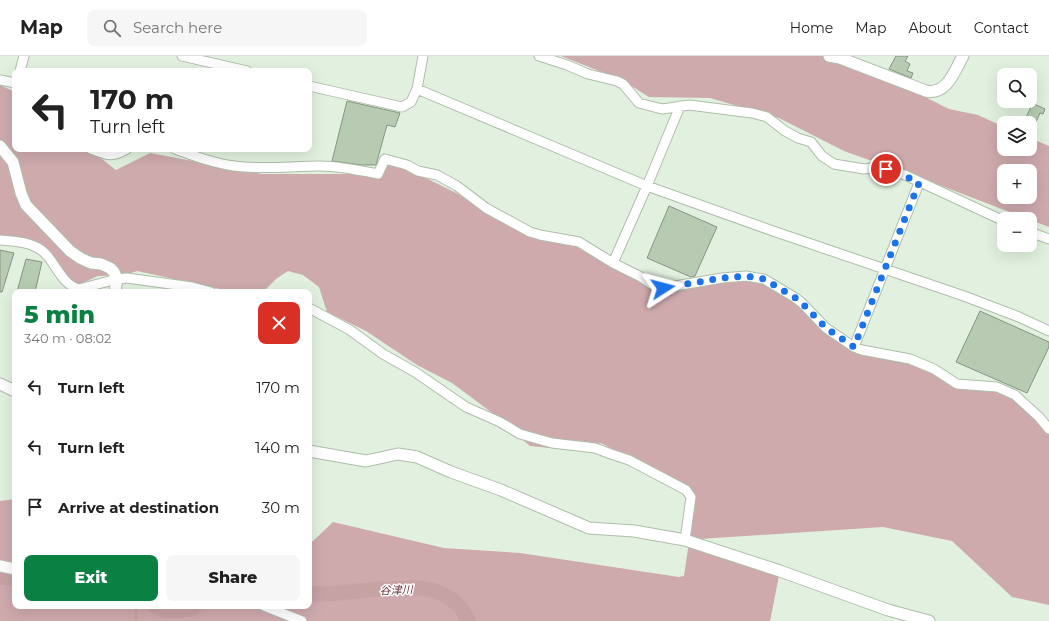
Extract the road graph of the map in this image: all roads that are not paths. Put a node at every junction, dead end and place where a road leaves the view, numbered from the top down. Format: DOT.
graph roads {
  1 [pos="24,56"];
  2 [pos="182,56"];
  3 [pos="423,56"];
  4 [pos="539,56"];
  5 [pos="829,56"];
  6 [pos="962,56"];
  7 [pos="21,68"];
  8 [pos="234,68"];
  9 [pos="0,80"];
  10 [pos="12,82"];
  11 [pos="312,87"];
  12 [pos="417,89"];
  13 [pos="680,106"];
  14 [pos="0,146"];
  15 [pos="99,152"];
  16 [pos="122,152"];
  17 [pos="183,152"];
  18 [pos="919,183"];
  19 [pos="647,186"];
  20 [pos="997,218"];
  21 [pos="1037,235"];
  22 [pos="1049,239"];
  23 [pos="0,240"];
  24 [pos="613,263"];
  25 [pos="884,270"];
  26 [pos="117,279"];
  27 [pos="115,289"];
  28 [pos="200,289"];
  29 [pos="312,310"];
  30 [pos="1049,331"];
  31 [pos="854,347"];
  32 [pos="0,384"];
  33 [pos="12,390"];
  34 [pos="1049,429"];
  35 [pos="312,452"];
  36 [pos="685,540"];
  37 [pos="0,566"];
  38 [pos="12,568"];
  39 [pos="272,609"];
  40 [pos="302,621"];
  41 [pos="929,621"];
  1 -- 7 [label="street"];
  2 -- 8 [label="street"];
  3 -- 12 [label="street"];
  4 -- 13 [label="street"];
  5 -- 6 [label="street"];
  9 -- 10 [label="street"];
  11 -- 12 [label="street"];
  12 -- 19 [label="street"];
  13 -- 18 [label="street"];
  13 -- 19 [label="street"];
  14 -- 26 [label="street"];
  15 -- 16 [label="street"];
  17 -- 24 [label="street"];
  18 -- 20 [label="street"];
  18 -- 25 [label="street"];
  19 -- 24 [label="street"];
  19 -- 25 [label="street"];
  21 -- 22 [label="street"];
  23 -- 26 [label="street"];
  24 -- 31 [label="street"];
  25 -- 30 [label="street"];
  25 -- 31 [label="street"];
  26 -- 27 [label="street"];
  26 -- 28 [label="street"];
  29 -- 36 [label="street"];
  31 -- 34 [label="street"];
  32 -- 33 [label="street"];
  35 -- 36 [label="street"];
  36 -- 41 [label="street"];
  37 -- 38 [label="street"];
  39 -- 40 [label="street"];
}
